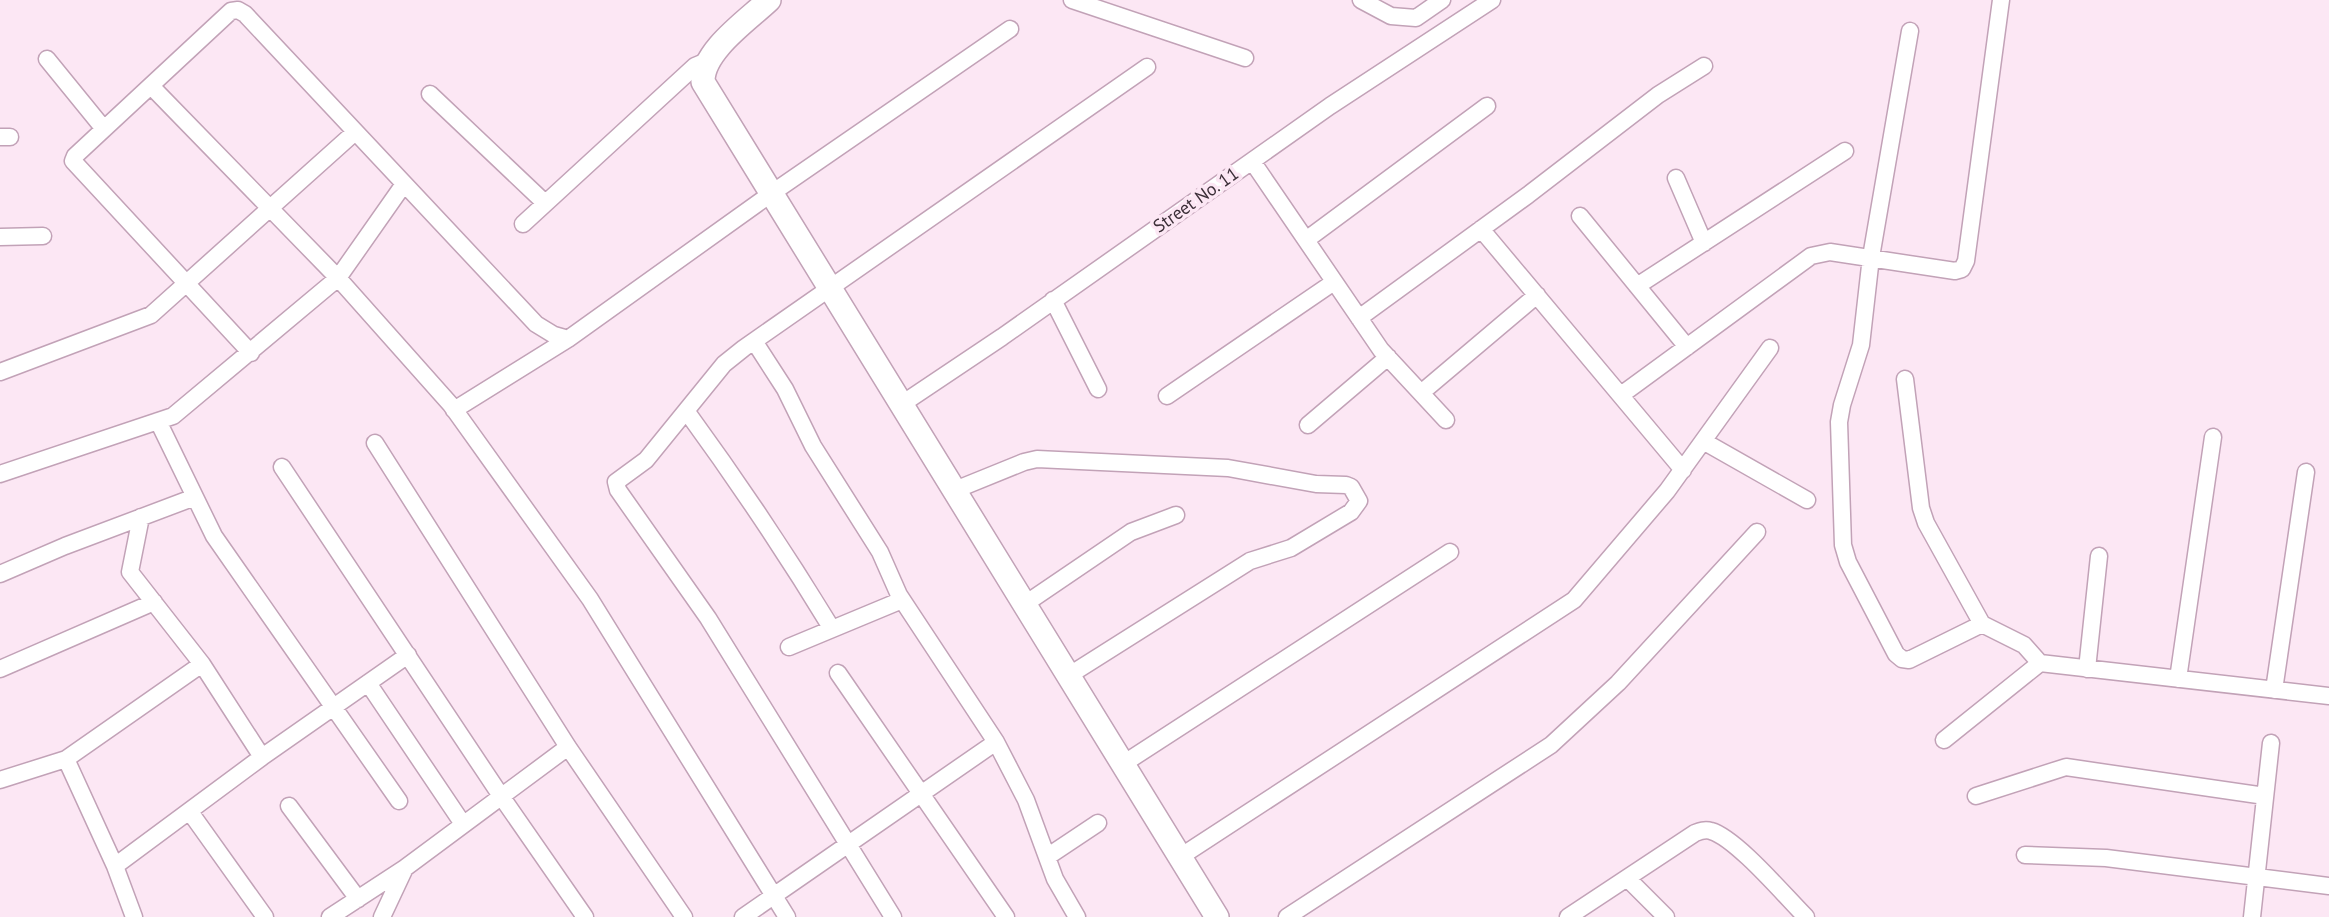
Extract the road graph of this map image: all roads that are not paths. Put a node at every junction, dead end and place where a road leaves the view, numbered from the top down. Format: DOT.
graph roads {
  1 [pos="769,0"];
  2 [pos="1072,0"];
  3 [pos="1362,0"];
  4 [pos="1443,0"];
  5 [pos="2001,0"];
  6 [pos="1490,1"];
  7 [pos="241,5"];
  8 [pos="1010,29"];
  9 [pos="1910,32"];
  10 [pos="1245,58"];
  11 [pos="47,59"];
  12 [pos="707,61"];
  13 [pos="1704,66"];
  14 [pos="1147,67"];
  15 [pos="150,86"];
  16 [pos="430,94"];
  17 [pos="1487,106"];
  18 [pos="104,129"];
  19 [pos="355,132"];
  20 [pos="1845,151"];
  21 [pos="1252,161"];
  22 [pos="1676,178"];
  23 [pos="404,184"];
  24 [pos="772,193"];
  25 [pos="545,203"];
  26 [pos="269,209"];
  27 [pos="1580,215"];
  28 [pos="523,224"];
  29 [pos="1481,229"];
  30 [pos="43,236"];
  31 [pos="0,237"];
  32 [pos="1306,240"];
  33 [pos="1704,243"];
  34 [pos="1871,257"];
  35 [pos="338,278"];
  36 [pos="1334,282"];
  37 [pos="187,283"];
  38 [pos="1637,286"];
  39 [pos="831,288"];
  40 [pos="1536,295"];
  41 [pos="1053,300"];
  42 [pos="1359,318"];
  43 [pos="568,339"];
  44 [pos="754,341"];
  45 [pos="1687,347"];
  46 [pos="1770,348"];
  47 [pos="251,353"];
  48 [pos="1388,357"];
  49 [pos="0,372"];
  50 [pos="1905,379"];
  51 [pos="1098,388"];
  52 [pos="1421,393"];
  53 [pos="1621,395"];
  54 [pos="1167,396"];
  55 [pos="902,404"];
  56 [pos="454,410"];
  57 [pos="687,412"];
  58 [pos="1447,420"];
  59 [pos="158,421"];
  60 [pos="1308,425"];
  61 [pos="2213,437"];
  62 [pos="1703,441"];
  63 [pos="375,443"];
  64 [pos="282,467"];
  65 [pos="1683,470"];
  66 [pos="2306,472"];
  67 [pos="0,474"];
  68 [pos="955,490"];
  69 [pos="195,497"];
  70 [pos="1807,500"];
  71 [pos="1176,515"];
  72 [pos="141,517"];
  73 [pos="1757,532"];
  74 [pos="1450,552"];
  75 [pos="2099,556"];
  76 [pos="0,575"];
  77 [pos="902,600"];
  78 [pos="154,602"];
  79 [pos="1025,604"];
  80 [pos="1982,624"];
  81 [pos="832,629"];
  82 [pos="789,646"];
  83 [pos="408,655"];
  84 [pos="2040,663"];
  85 [pos="202,664"];
  86 [pos="0,669"];
  87 [pos="2087,669"];
  88 [pos="838,673"];
  89 [pos="1068,676"];
  90 [pos="2178,679"];
  91 [pos="368,683"];
  92 [pos="2274,690"];
  93 [pos="2329,696"];
  94 [pos="332,708"];
  95 [pos="1944,740"];
  96 [pos="996,742"];
  97 [pos="2271,743"];
  98 [pos="568,747"];
  99 [pos="262,757"];
  100 [pos="66,759"];
  101 [pos="1123,764"];
  102 [pos="0,780"];
  103 [pos="922,793"];
  104 [pos="501,796"];
  105 [pos="1976,796"];
  106 [pos="2265,796"];
  107 [pos="399,801"];
  108 [pos="289,806"];
  109 [pos="190,811"];
  110 [pos="1098,822"];
  111 [pos="463,824"];
  112 [pos="848,843"];
  113 [pos="2025,855"];
  114 [pos="1047,857"];
  115 [pos="1180,857"];
  116 [pos="115,866"];
  117 [pos="405,868"];
  118 [pos="2258,877"];
  119 [pos="1627,878"];
  120 [pos="2329,886"];
  121 [pos="773,896"];
  122 [pos="358,899"];
  123 [pos="386,916"];
  124 [pos="134,917"];
  125 [pos="265,917"];
  126 [pos="330,917"];
  127 [pos="585,917"];
  128 [pos="684,917"];
  129 [pos="743,917"];
  130 [pos="787,917"];
  131 [pos="894,917"];
  132 [pos="1006,917"];
  133 [pos="1077,917"];
  134 [pos="1217,917"];
  135 [pos="1287,917"];
  136 [pos="1568,917"];
  137 [pos="1666,917"];
  138 [pos="1805,917"];
  139 [pos="2252,917"];
  1 -- 12 [label="street"];
  2 -- 10 [label="street"];
  3 -- 4 [label="street"];
  5 -- 34 [label="street"];
  6 -- 21 [label="street, Street No. 11"];
  7 -- 15 [label="street"];
  7 -- 19 [label="street"];
  8 -- 24 [label="street"];
  9 -- 34 [label="street"];
  11 -- 18 [label="street"];
  12 -- 24 [label="street"];
  12 -- 25 [label="street"];
  13 -- 29 [label="street"];
  14 -- 39 [label="street"];
  15 -- 18 [label="street"];
  15 -- 26 [label="street"];
  16 -- 25 [label="street"];
  17 -- 32 [label="street"];
  18 -- 37 [label="street"];
  19 -- 23 [label="street"];
  19 -- 26 [label="street"];
  20 -- 33 [label="street"];
  21 -- 32 [label="street"];
  21 -- 41 [label="street, Street No. 11"];
  22 -- 33 [label="street"];
  23 -- 35 [label="street"];
  23 -- 43 [label="street"];
  24 -- 39 [label="street"];
  24 -- 43 [label="street"];
  25 -- 28 [label="street"];
  26 -- 35 [label="street"];
  26 -- 37 [label="street"];
  27 -- 38 [label="street"];
  29 -- 40 [label="street"];
  29 -- 42 [label="street"];
  30 -- 31 [label="street"];
  32 -- 36 [label="street"];
  33 -- 38 [label="street"];
  34 -- 45 [label="street"];
  34 -- 80 [label="street"];
  35 -- 47 [label="street"];
  35 -- 56 [label="street"];
  36 -- 42 [label="street"];
  36 -- 54 [label="street"];
  37 -- 47 [label="street"];
  37 -- 49 [label="street"];
  38 -- 45 [label="street"];
  39 -- 44 [label="street"];
  39 -- 55 [label="street"];
  40 -- 52 [label="street"];
  40 -- 53 [label="street"];
  41 -- 51 [label="street"];
  41 -- 55 [label="street, Street No. 11"];
  42 -- 48 [label="street"];
  43 -- 56 [label="street"];
  44 -- 57 [label="street"];
  44 -- 77 [label="street"];
  45 -- 53 [label="street"];
  46 -- 62 [label="street"];
  47 -- 59 [label="street"];
  48 -- 52 [label="street"];
  48 -- 60 [label="street"];
  50 -- 80 [label="street"];
  52 -- 58 [label="street"];
  53 -- 65 [label="street"];
  55 -- 68 [label="street"];
  56 -- 121 [label="street"];
  57 -- 81 [label="street"];
  57 -- 112 [label="street"];
  59 -- 67 [label="street"];
  59 -- 69 [label="street"];
  61 -- 90 [label="street"];
  62 -- 65 [label="street"];
  62 -- 70 [label="street"];
  63 -- 98 [label="street"];
  64 -- 83 [label="street"];
  65 -- 115 [label="street"];
  66 -- 92 [label="street"];
  68 -- 79 [label="street"];
  68 -- 89 [label="street"];
  69 -- 72 [label="street"];
  69 -- 94 [label="street"];
  71 -- 79 [label="street"];
  72 -- 76 [label="street"];
  72 -- 78 [label="street"];
  73 -- 135 [label="street"];
  74 -- 101 [label="street"];
  75 -- 87 [label="street"];
  77 -- 81 [label="street"];
  77 -- 96 [label="street"];
  78 -- 85 [label="street"];
  78 -- 86 [label="street"];
  79 -- 89 [label="street"];
  80 -- 84 [label="street"];
  81 -- 82 [label="street"];
  83 -- 91 [label="street"];
  83 -- 104 [label="street"];
  84 -- 87 [label="street"];
  84 -- 95 [label="street"];
  85 -- 99 [label="street"];
  85 -- 100 [label="street"];
  87 -- 90 [label="street"];
  88 -- 103 [label="street"];
  89 -- 101 [label="street"];
  90 -- 92 [label="street"];
  91 -- 94 [label="street"];
  91 -- 111 [label="street"];
  92 -- 93 [label="street"];
  94 -- 99 [label="street"];
  94 -- 107 [label="street"];
  96 -- 103 [label="street"];
  96 -- 114 [label="street"];
  97 -- 106 [label="street"];
  98 -- 104 [label="street"];
  98 -- 128 [label="street"];
  99 -- 109 [label="street"];
  100 -- 102 [label="street"];
  100 -- 116 [label="street"];
  101 -- 115 [label="street"];
  103 -- 112 [label="street"];
  103 -- 132 [label="street"];
  104 -- 111 [label="street"];
  104 -- 127 [label="street"];
  105 -- 106 [label="street"];
  106 -- 118 [label="street"];
  108 -- 122 [label="street"];
  109 -- 116 [label="street"];
  109 -- 125 [label="street"];
  110 -- 114 [label="street"];
  111 -- 117 [label="street"];
  112 -- 121 [label="street"];
  112 -- 131 [label="street"];
  113 -- 118 [label="street"];
  114 -- 133 [label="street"];
  115 -- 134 [label="street"];
  116 -- 124 [label="street"];
  117 -- 122 [label="street"];
  117 -- 123 [label="street"];
  118 -- 120 [label="street"];
  118 -- 139 [label="street"];
  119 -- 136 [label="street"];
  119 -- 137 [label="street"];
  119 -- 138 [label="street"];
  121 -- 129 [label="street"];
  121 -- 130 [label="street"];
  122 -- 126 [label="street"];
}
